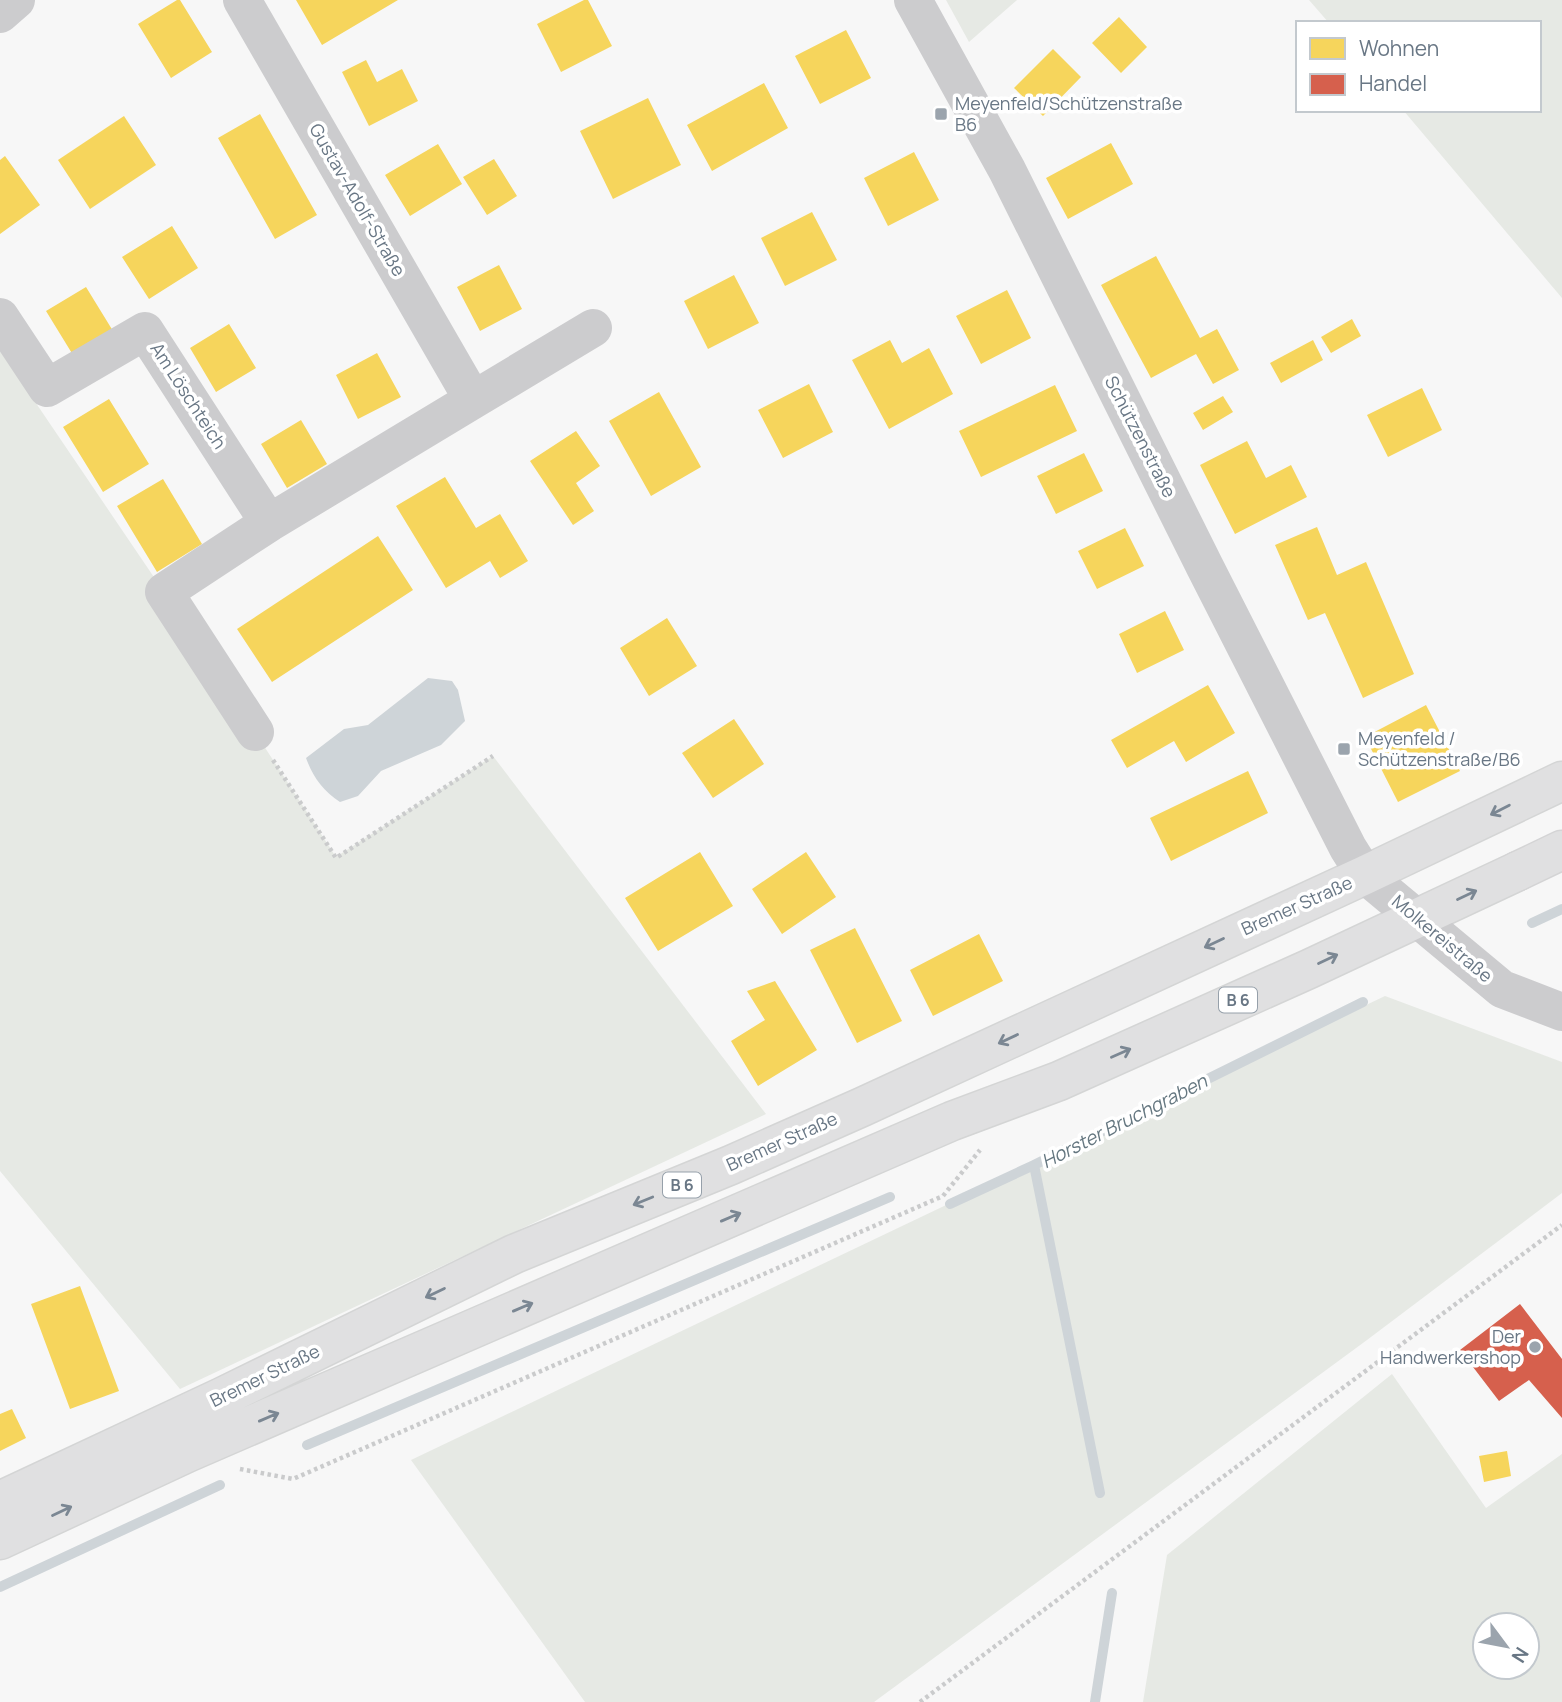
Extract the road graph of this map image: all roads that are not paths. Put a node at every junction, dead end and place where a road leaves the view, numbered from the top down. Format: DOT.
graph roads {
  1 [pos="16,0"];
  2 [pos="242,0"];
  3 [pos="913,0"];
  4 [pos="0,14"];
  5 [pos="0,317"];
  6 [pos="593,328"];
  7 [pos="458,409"];
  8 [pos="269,523"];
  9 [pos="255,732"];
  10 [pos="1562,781"];
  11 [pos="1562,850"];
  12 [pos="1366,874"];
  13 [pos="1416,918"];
  14 [pos="1562,1012"];
  15 [pos="0,1501"];
  16 [pos="0,1540"];
  1 -- 4 [label="street"];
  2 -- 7 [label="street, Gustav-Adolf-Straße"];
  3 -- 12 [label="street, Schützenstraße"];
  5 -- 8 [label="street, Am Löschteich"];
  6 -- 7 [label="street"];
  7 -- 8 [label="street"];
  8 -- 9 [label="street"];
  10 -- 12 [label="main road, Bremer Straße / B 6, one-way"];
  13 -- 11 [label="main road, Bremer Straße / B 6, one-way"];
  12 -- 13 [label="street, Molkereistraße"];
  12 -- 15 [label="main road, Bremer Straße / B 6, one-way"];
  13 -- 14 [label="street, Molkereistraße"];
  16 -- 13 [label="main road, Bremer Straße / B 6, one-way"];
}
